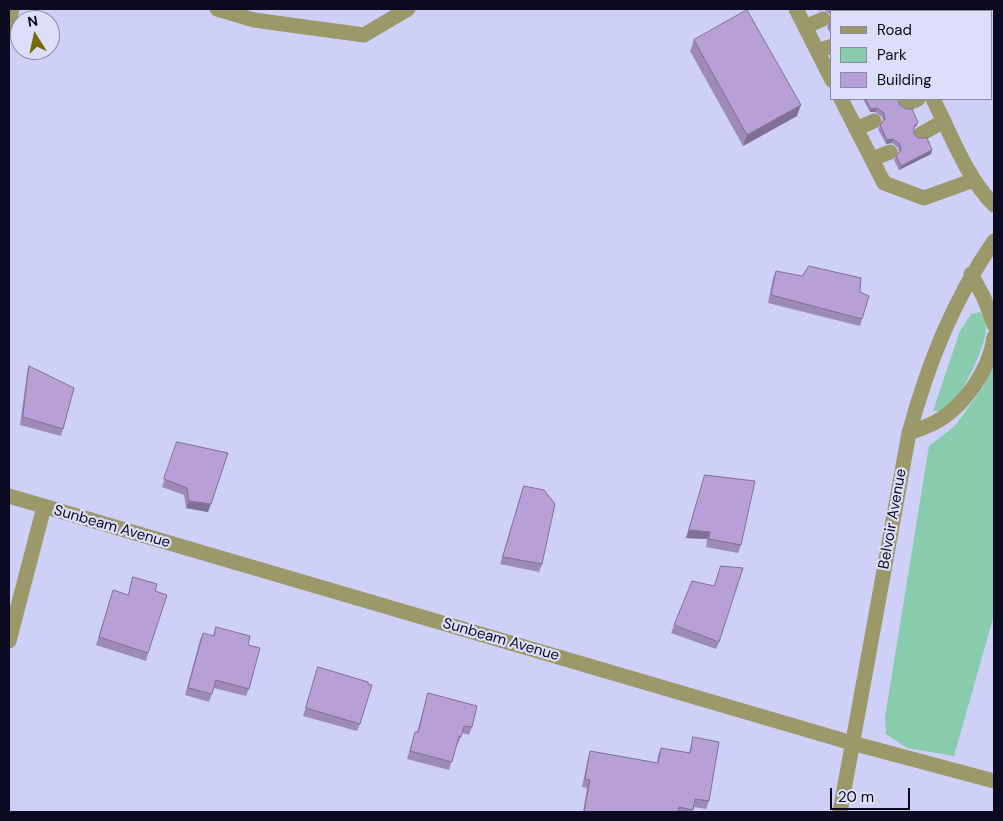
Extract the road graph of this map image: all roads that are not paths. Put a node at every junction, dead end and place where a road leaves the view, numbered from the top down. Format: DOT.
graph roads {
  1 [pos="12,9"];
  2 [pos="217,9"];
  3 [pos="408,9"];
  4 [pos="796,9"];
  5 [pos="823,18"];
  6 [pos="9,25"];
  7 [pos="805,27"];
  8 [pos="830,47"];
  9 [pos="817,51"];
  10 [pos="830,76"];
  11 [pos="845,100"];
  12 [pos="934,100"];
  13 [pos="874,121"];
  14 [pos="944,121"];
  15 [pos="856,129"];
  16 [pos="921,134"];
  17 [pos="890,152"];
  18 [pos="872,159"];
  19 [pos="974,180"];
  20 [pos="994,205"];
  21 [pos="994,242"];
  22 [pos="971,274"];
  23 [pos="994,325"];
  24 [pos="994,337"];
  25 [pos="909,433"];
  26 [pos="9,496"];
  27 [pos="44,507"];
  28 [pos="9,641"];
  29 [pos="852,743"];
  30 [pos="994,781"];
  31 [pos="840,812"];
  1 -- 6 [label="street"];
  2 -- 3 [label="street"];
  4 -- 7 [label="street"];
  5 -- 7 [label="street"];
  7 -- 9 [label="street"];
  8 -- 9 [label="street"];
  9 -- 10 [label="street"];
  11 -- 15 [label="street"];
  12 -- 14 [label="street"];
  13 -- 15 [label="street"];
  14 -- 16 [label="street"];
  14 -- 19 [label="street"];
  15 -- 18 [label="street"];
  17 -- 18 [label="street"];
  18 -- 19 [label="street"];
  19 -- 20 [label="street"];
  21 -- 22 [label="street, Belvoir Avenue"];
  22 -- 23 [label="street"];
  22 -- 25 [label="street, Belvoir Avenue"];
  24 -- 25 [label="street"];
  25 -- 29 [label="street, Belvoir Avenue"];
  26 -- 27 [label="street, Sunbeam Avenue"];
  27 -- 28 [label="street"];
  27 -- 29 [label="street, Sunbeam Avenue"];
  29 -- 30 [label="street, Sunbeam Avenue"];
  29 -- 31 [label="street, Belvoir Avenue"];
}
